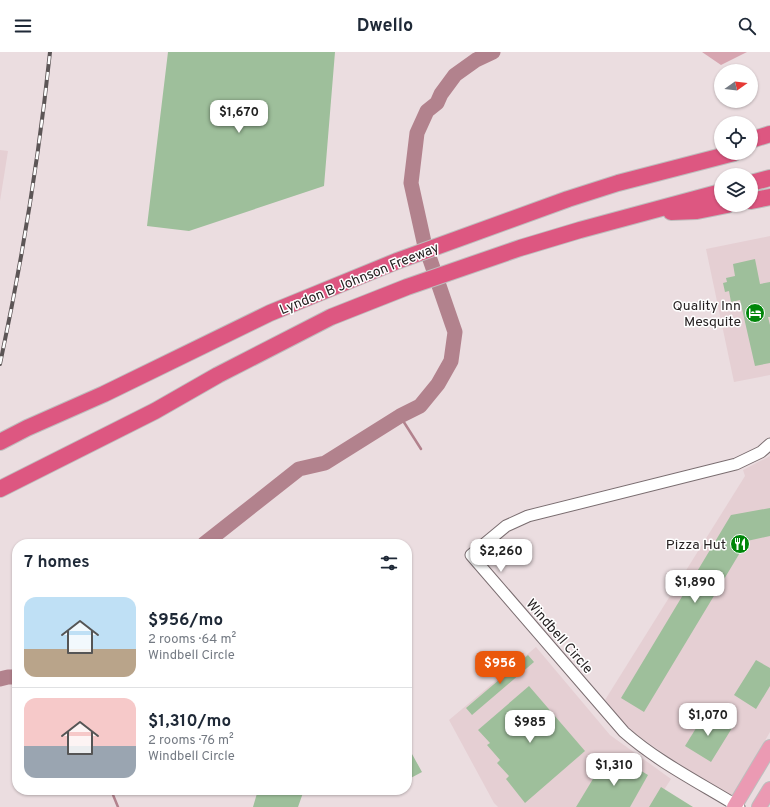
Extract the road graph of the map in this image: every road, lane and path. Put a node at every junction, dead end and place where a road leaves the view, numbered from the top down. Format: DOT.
graph roads {
  1 [pos="770,134"];
  2 [pos="758,138"];
  3 [pos="770,143"];
  4 [pos="758,146"];
  5 [pos="714,151"];
  6 [pos="714,158"];
  7 [pos="770,178"];
  8 [pos="758,182"];
  9 [pos="618,183"];
  10 [pos="714,194"];
  11 [pos="770,198"];
  12 [pos="758,199"];
  13 [pos="714,208"];
  14 [pos="638,214"];
  15 [pos="27,428"];
  16 [pos="0,438"];
  17 [pos="0,442"];
  18 [pos="770,444"];
  19 [pos="29,477"];
  20 [pos="0,488"];
  21 [pos="0,497"];
  22 [pos="770,747"];
  23 [pos="770,789"];
  24 [pos="736,806"];
  25 [pos="759,807"];
  1 -- 2 [label="highway"];
  3 -- 4 [label="highway"];
  5 -- 9 [label="highway"];
  6 -- 9 [label="highway, Lyndon B Johnson Freeway"];
  7 -- 8 [label="highway"];
  9 -- 15 [label="highway, Lyndon B Johnson Freeway"];
  10 -- 14 [label="highway, Lyndon B Johnson Freeway"];
  11 -- 12 [label="highway"];
  13 -- 14 [label="highway"];
  14 -- 19 [label="highway, Lyndon B Johnson Freeway"];
  15 -- 16 [label="highway"];
  15 -- 17 [label="highway, Lyndon B Johnson Freeway"];
  18 -- 24 [label="street, Windbell Circle"];
  19 -- 20 [label="highway"];
  19 -- 21 [label="highway"];
  22 -- 24 [label="main road"];
  23 -- 25 [label="main road"];
}
